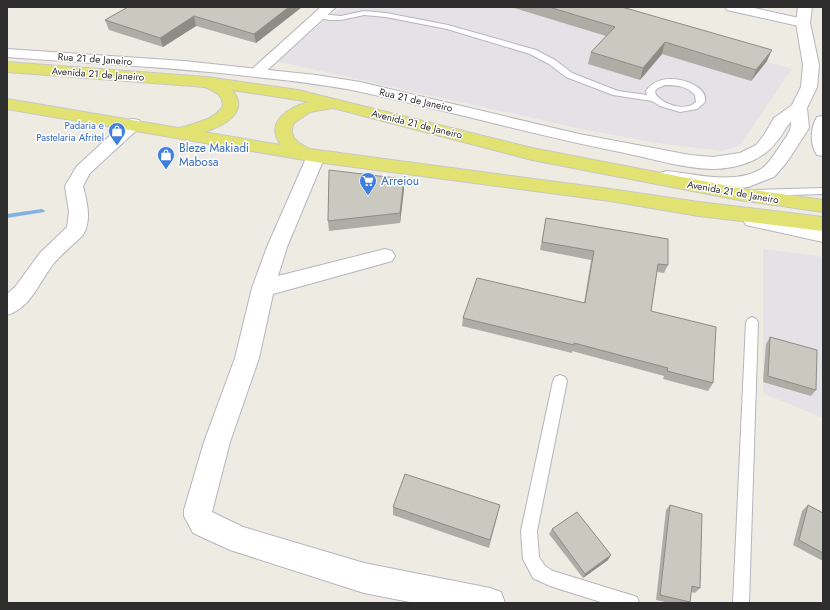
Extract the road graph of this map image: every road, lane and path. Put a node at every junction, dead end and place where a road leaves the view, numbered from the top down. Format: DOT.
graph roads {
  1 [pos="732,7"];
  2 [pos="805,7"];
  3 [pos="324,11"];
  4 [pos="803,23"];
  5 [pos="7,53"];
  6 [pos="7,67"];
  7 [pos="257,72"];
  8 [pos="210,83"];
  9 [pos="654,99"];
  10 [pos="7,104"];
  11 [pos="342,105"];
  12 [pos="799,108"];
  13 [pos="823,121"];
  14 [pos="132,124"];
  15 [pos="176,132"];
  16 [pos="823,151"];
  17 [pos="311,155"];
  18 [pos="624,172"];
  19 [pos="823,191"];
  20 [pos="739,194"];
  21 [pos="823,206"];
  22 [pos="699,209"];
  23 [pos="823,224"];
  24 [pos="823,235"];
  25 [pos="385,256"];
  26 [pos="263,288"];
  27 [pos="7,307"];
  28 [pos="752,322"];
  29 [pos="560,381"];
  30 [pos="490,603"];
  31 [pos="631,603"];
  32 [pos="741,603"];
  1 -- 4 [label="street"];
  2 -- 4 [label="street"];
  3 -- 7 [label="street"];
  3 -- 9 [label="lane"];
  4 -- 12 [label="street"];
  5 -- 7 [label="street, Rua 21 de Janeiro"];
  6 -- 8 [label="main road, Avenida 21 de Janeiro"];
  7 -- 12 [label="street, Rua 21 de Janeiro"];
  8 -- 11 [label="main road, Avenida 21 de Janeiro"];
  8 -- 15 [label="main road"];
  9 -- 9 [label="lane"];
  10 -- 14 [label="main road, Avenida 21 de Janeiro"];
  11 -- 17 [label="main road"];
  11 -- 18 [label="main road, Avenida 21 de Janeiro"];
  12 -- 18 [label="street"];
  13 -- 16 [label="street"];
  14 -- 15 [label="main road, Avenida 21 de Janeiro"];
  14 -- 27 [label="street"];
  15 -- 17 [label="main road, Avenida 21 de Janeiro"];
  17 -- 22 [label="main road, Avenida 21 de Janeiro"];
  17 -- 26 [label="street"];
  18 -- 20 [label="main road, Avenida 21 de Janeiro"];
  19 -- 20 [label="lane"];
  20 -- 21 [label="main road, Avenida 21 de Janeiro"];
  22 -- 23 [label="main road, Avenida 21 de Janeiro"];
  22 -- 24 [label="street"];
  25 -- 26 [label="street"];
  26 -- 30 [label="street"];
  28 -- 32 [label="lane"];
  29 -- 31 [label="lane"];
}
